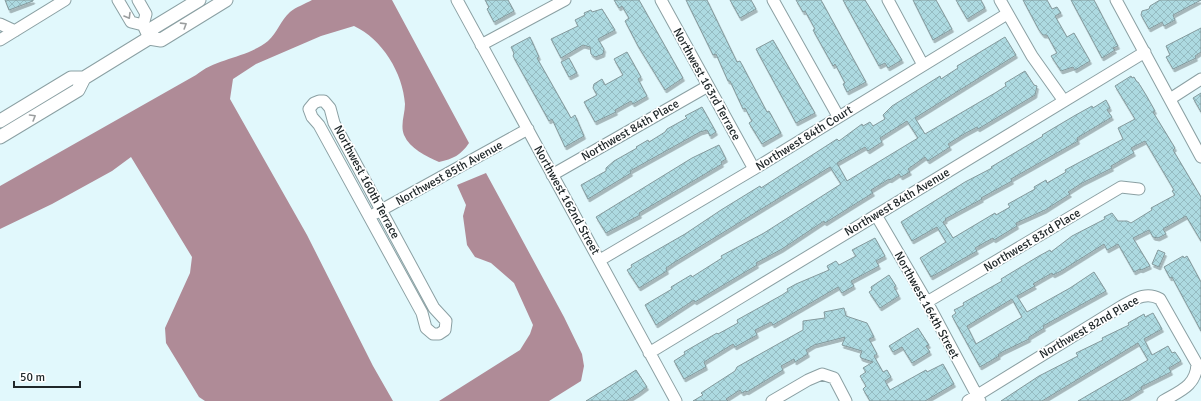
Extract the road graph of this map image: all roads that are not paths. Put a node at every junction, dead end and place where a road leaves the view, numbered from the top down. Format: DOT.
graph roads {
  1 [pos="65,0"];
  2 [pos="118,0"];
  3 [pos="138,0"];
  4 [pos="199,0"];
  5 [pos="226,0"];
  6 [pos="457,0"];
  7 [pos="565,0"];
  8 [pos="661,0"];
  9 [pos="773,0"];
  10 [pos="888,0"];
  11 [pos="1000,0"];
  12 [pos="1119,1"];
  13 [pos="1007,14"];
  14 [pos="0,24"];
  15 [pos="143,25"];
  16 [pos="15,31"];
  17 [pos="149,38"];
  18 [pos="0,40"];
  19 [pos="482,45"];
  20 [pos="1145,52"];
  21 [pos="923,65"];
  22 [pos="84,78"];
  23 [pos="1201,79"];
  24 [pos="708,86"];
  25 [pos="1170,99"];
  26 [pos="1064,101"];
  27 [pos="838,116"];
  28 [pos="0,121"];
  29 [pos="528,129"];
  30 [pos="0,137"];
  31 [pos="1201,157"];
  32 [pos="754,168"];
  33 [pos="552,175"];
  34 [pos="1139,189"];
  35 [pos="382,210"];
  36 [pos="876,214"];
  37 [pos="370,216"];
  38 [pos="600,260"];
  39 [pos="927,302"];
  40 [pos="649,353"];
  41 [pos="975,399"];
  42 [pos="674,400"];
  43 [pos="772,401"];
  44 [pos="846,401"];
  45 [pos="1163,401"];
  1 -- 16 [label="street"];
  2 -- 15 [label="street, one-way"];
  3 -- 15 [label="street"];
  4 -- 17 [label="street"];
  17 -- 5 [label="street, one-way"];
  6 -- 19 [label="street, Northwest 162nd Street"];
  7 -- 19 [label="street"];
  8 -- 24 [label="street, Northwest 163rd Terrace"];
  9 -- 27 [label="street"];
  10 -- 21 [label="street"];
  11 -- 13 [label="street"];
  12 -- 20 [label="street"];
  13 -- 21 [label="street, Northwest 84th Court"];
  13 -- 26 [label="street"];
  14 -- 16 [label="street"];
  15 -- 17 [label="street"];
  16 -- 18 [label="street"];
  17 -- 22 [label="street"];
  19 -- 29 [label="street, Northwest 162nd Street"];
  20 -- 25 [label="street"];
  20 -- 26 [label="street, Northwest 84th Avenue"];
  21 -- 27 [label="street, Northwest 84th Court"];
  22 -- 28 [label="street"];
  30 -- 22 [label="street, one-way"];
  23 -- 25 [label="street"];
  24 -- 32 [label="street, Northwest 163rd Terrace"];
  24 -- 33 [label="street, Northwest 84th Place"];
  25 -- 31 [label="street"];
  26 -- 36 [label="street, Northwest 84th Avenue"];
  27 -- 32 [label="street, Northwest 84th Court"];
  29 -- 33 [label="street, Northwest 162nd Street"];
  29 -- 35 [label="street, Northwest 85th Avenue"];
  32 -- 38 [label="street, Northwest 84th Court"];
  33 -- 38 [label="street, Northwest 162nd Street"];
  34 -- 39 [label="street, Northwest 83rd Place"];
  35 -- 37 [label="street, Northwest 85th Avenue"];
  35 -- 37 [label="street, Northwest 160th Terrace"];
  35 -- 37 [label="street, Northwest 160th Terrace"];
  36 -- 39 [label="street, Northwest 164th Street"];
  36 -- 40 [label="street, Northwest 84th Avenue"];
  38 -- 40 [label="street, Northwest 162nd Street"];
  39 -- 41 [label="street, Northwest 164th Street"];
  40 -- 42 [label="street, Northwest 162nd Street"];
  41 -- 45 [label="street, Northwest 82nd Place"];
  43 -- 44 [label="street"];
}
